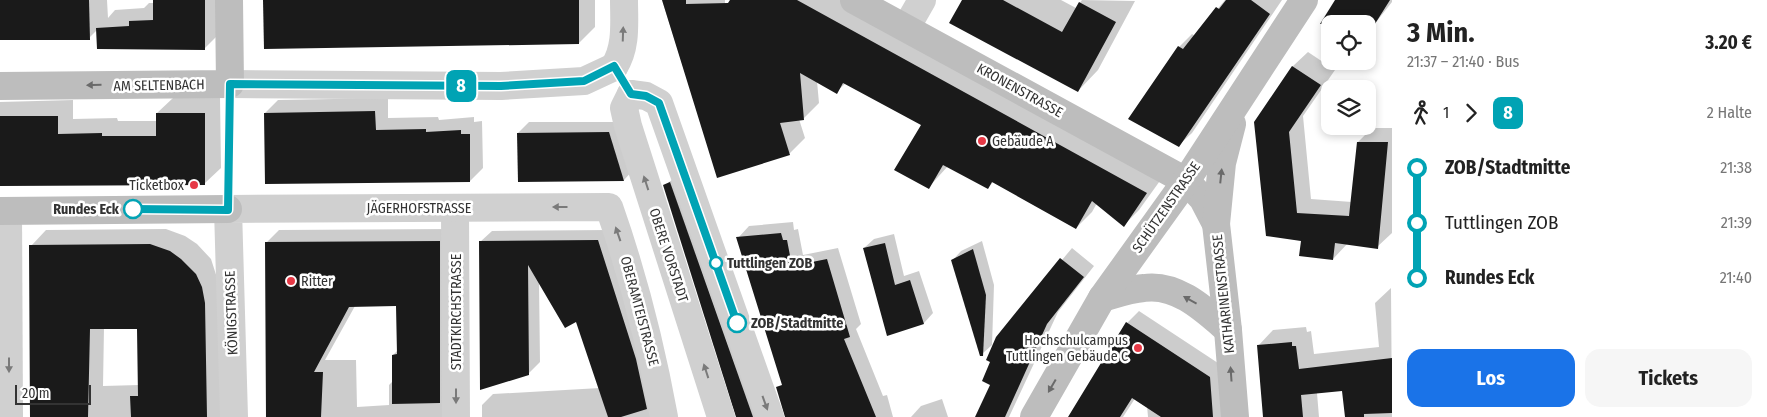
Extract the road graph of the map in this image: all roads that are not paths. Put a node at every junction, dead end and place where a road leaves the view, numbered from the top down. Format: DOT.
graph roads {
  1 [pos="229,0"];
  2 [pos="624,0"];
  3 [pos="854,0"];
  4 [pos="922,0"];
  5 [pos="1304,0"];
  6 [pos="906,28"];
  7 [pos="614,66"];
  8 [pos="230,84"];
  9 [pos="0,86"];
  10 [pos="631,94"];
  11 [pos="1238,103"];
  12 [pos="1186,181"];
  13 [pos="609,207"];
  14 [pos="455,208"];
  15 [pos="228,210"];
  16 [pos="4,211"];
  17 [pos="1216,224"];
  18 [pos="1102,298"];
  19 [pos="1228,330"];
  20 [pos="9,417"];
  21 [pos="234,417"];
  22 [pos="456,417"];
  23 [pos="664,417"];
  24 [pos="721,417"];
  25 [pos="770,417"];
  26 [pos="1034,417"];
  27 [pos="1235,417"];
  1 -- 8 [label="street"];
  7 -- 2 [label="street, one-way"];
  3 -- 6 [label="street, KRONENSTRASSE"];
  4 -- 6 [label="street"];
  5 -- 11 [label="street, SCHÜTZENSTRASSE"];
  6 -- 12 [label="street, KRONENSTRASSE"];
  7 -- 8 [label="street, AM SELTENBACH"];
  7 -- 10 [label="street"];
  8 -- 9 [label="street, AM SELTENBACH, one-way"];
  24 -- 10 [label="street, OBERE VORSTADT, one-way"];
  10 -- 25 [label="street, one-way"];
  11 -- 12 [label="street, SCHÜTZENSTRASSE"];
  17 -- 11 [label="street, one-way"];
  12 -- 17 [label="street, KATHARINENSTRASSE"];
  12 -- 18 [label="street, SCHÜTZENSTRASSE"];
  13 -- 14 [label="street, JÄGERHOFSTRASSE, one-way"];
  23 -- 13 [label="street, OBERAMTEISTRASSE, one-way"];
  14 -- 15 [label="street, JÄGERHOFSTRASSE"];
  14 -- 22 [label="street, STADTKIRCHSTRASSE, one-way"];
  15 -- 16 [label="street"];
  15 -- 21 [label="street, KÖNIGSTRASSE"];
  16 -- 20 [label="street, one-way"];
  17 -- 19 [label="street, KATHARINENSTRASSE"];
  19 -- 18 [label="street, one-way"];
  18 -- 26 [label="street, SCHÜTZENSTRASSE, one-way"];
  27 -- 19 [label="street, KATHARINENSTRASSE, one-way"];
}
